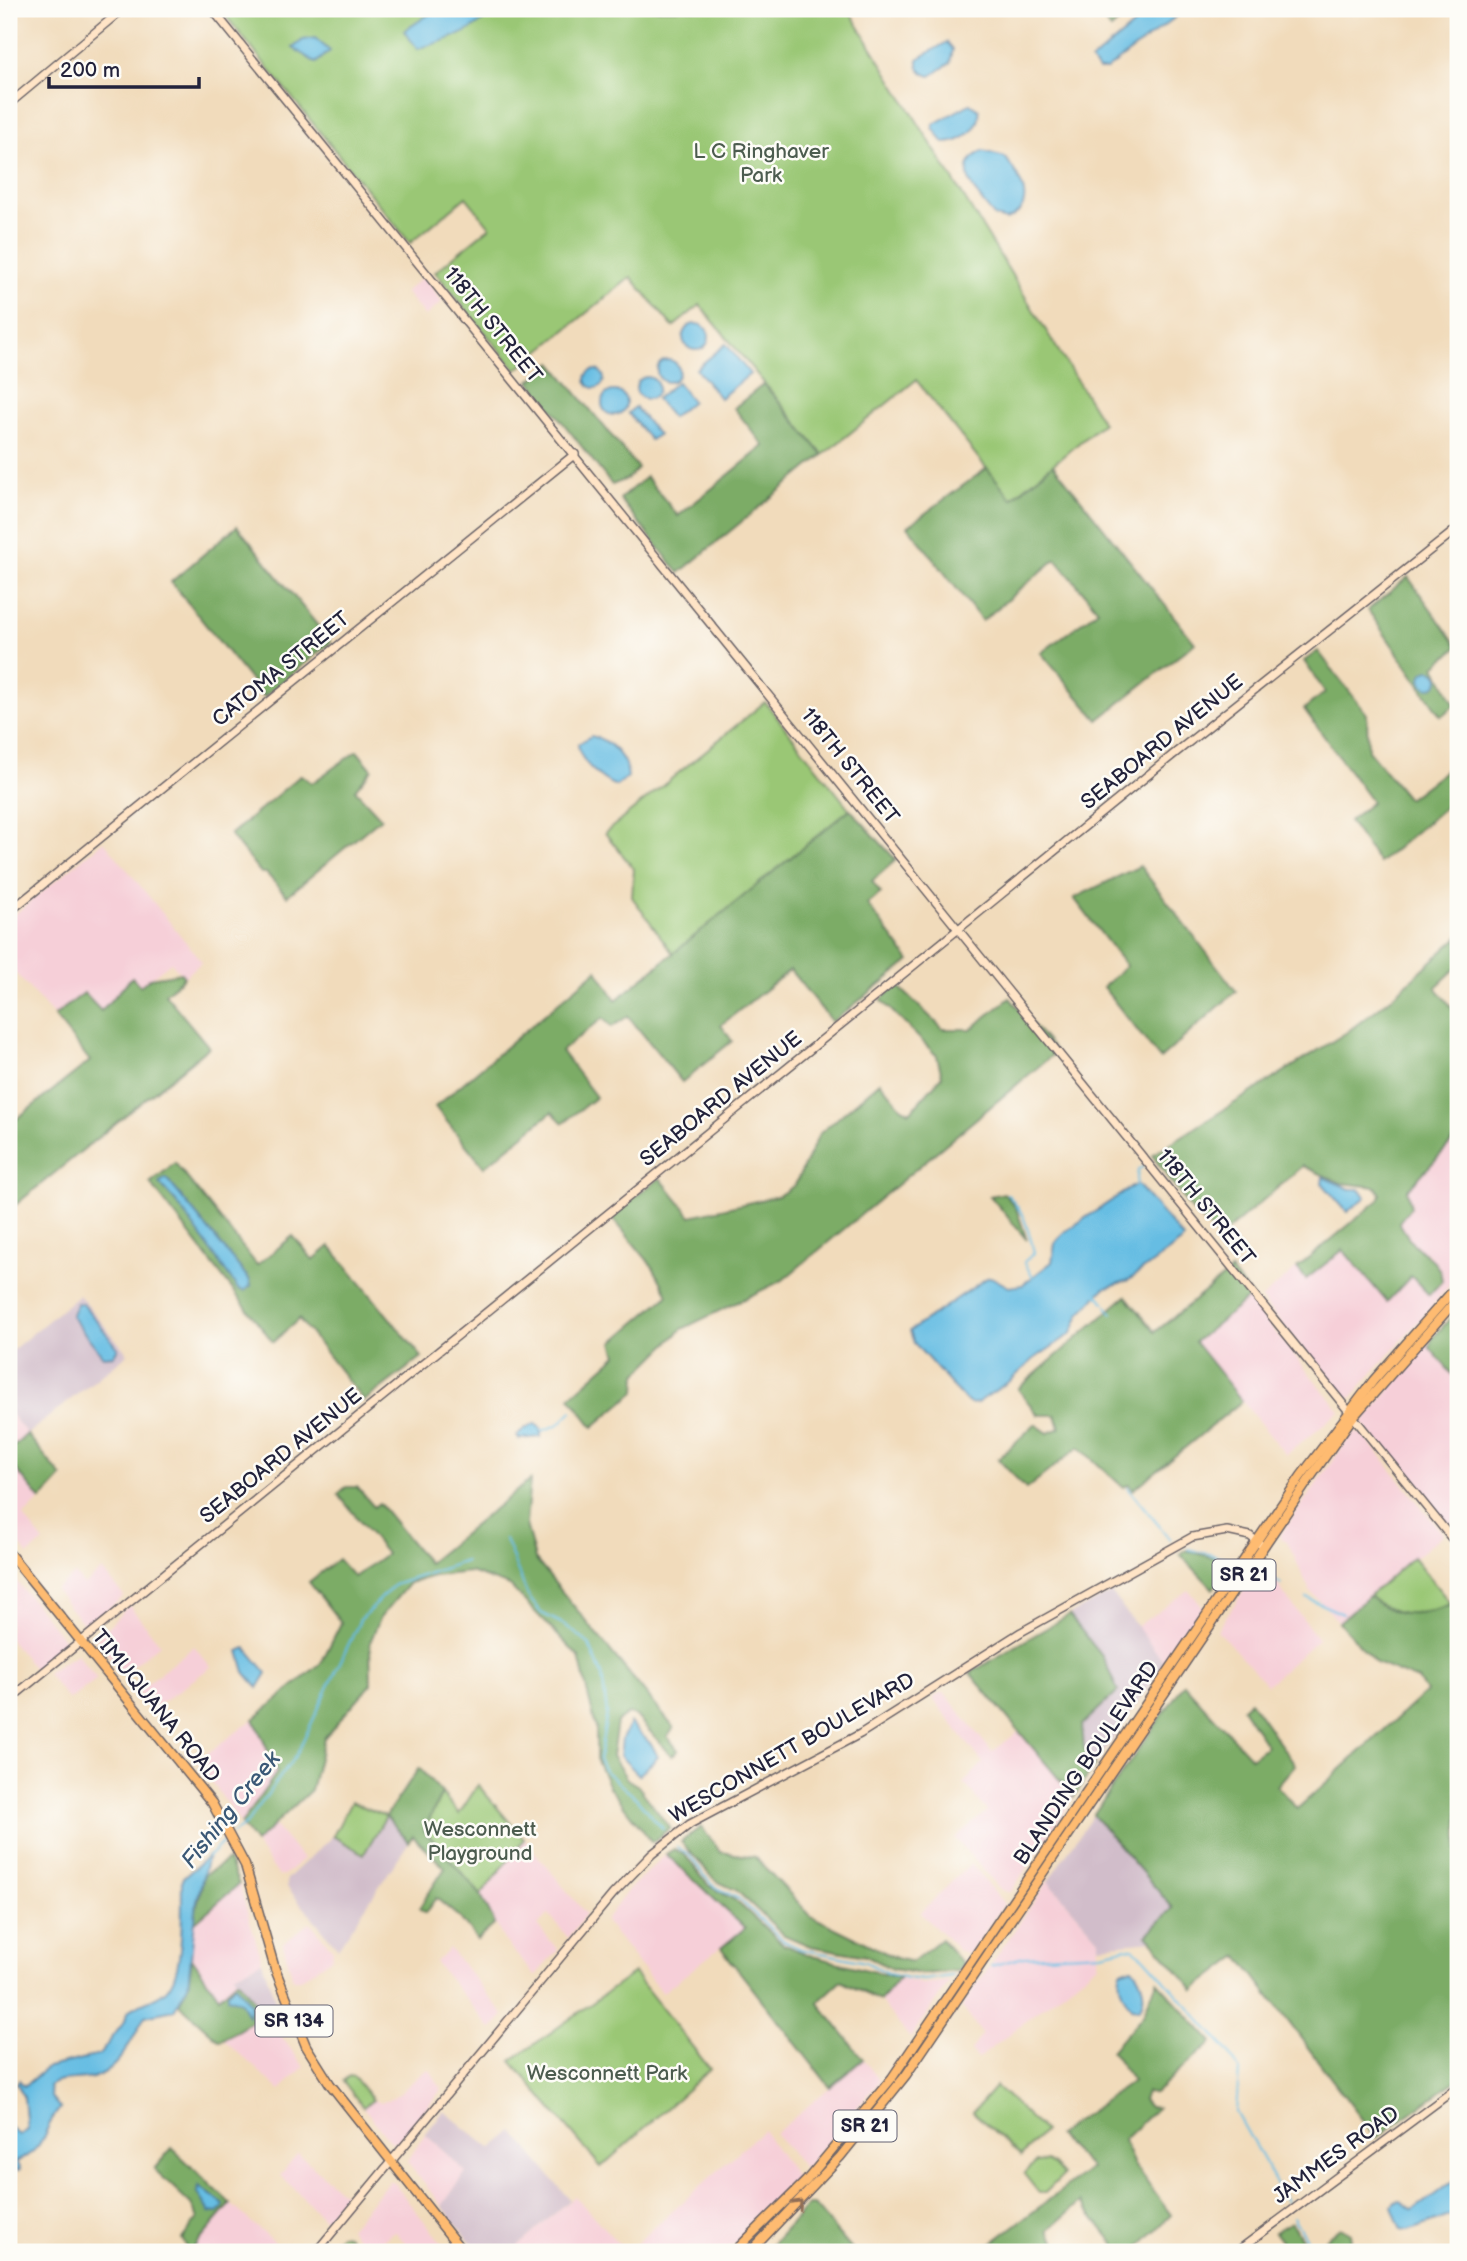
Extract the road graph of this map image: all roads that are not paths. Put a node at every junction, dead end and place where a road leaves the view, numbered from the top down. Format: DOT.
graph roads {
  1 [pos="123,9"];
  2 [pos="212,9"];
  3 [pos="9,104"];
  4 [pos="575,454"];
  5 [pos="1458,528"];
  6 [pos="9,912"];
  7 [pos="959,928"];
  8 [pos="1458,1285"];
  9 [pos="1458,1298"];
  10 [pos="1351,1414"];
  11 [pos="1260,1543"];
  12 [pos="1458,1546"];
  13 [pos="9,1553"];
  14 [pos="81,1641"];
  15 [pos="9,1700"];
  16 [pos="1123,1740"];
  17 [pos="1100,1788"];
  18 [pos="1061,1839"];
  19 [pos="1458,2087"];
  20 [pos="391,2163"];
  21 [pos="751,2236"];
  22 [pos="316,2252"];
  23 [pos="463,2252"];
  24 [pos="734,2252"];
  25 [pos="741,2252"];
  26 [pos="750,2252"];
  27 [pos="1236,2252"];
  1 -- 3 [label="street"];
  2 -- 4 [label="street, 118TH STREET"];
  4 -- 6 [label="street, CATOMA STREET"];
  4 -- 7 [label="street, 118TH STREET"];
  5 -- 7 [label="street, SEABOARD AVENUE"];
  7 -- 10 [label="street, 118TH STREET"];
  7 -- 14 [label="street, SEABOARD AVENUE"];
  8 -- 10 [label="main road, BLANDING BOULEVARD / SR 21"];
  9 -- 10 [label="main road, BLANDING BOULEVARD / SR 21"];
  10 -- 11 [label="main road, BLANDING BOULEVARD / SR 21"];
  10 -- 12 [label="street, 118TH STREET"];
  11 -- 16 [label="main road, BLANDING BOULEVARD / SR 21"];
  11 -- 17 [label="main road, BLANDING BOULEVARD / SR 21"];
  11 -- 20 [label="street, WESCONNETT BOULEVARD"];
  13 -- 14 [label="main road, TIMUQUANA ROAD / SR 134"];
  14 -- 15 [label="street, SEABOARD AVENUE"];
  14 -- 20 [label="main road, TIMUQUANA ROAD / SR 134"];
  16 -- 17 [label="main road"];
  16 -- 18 [label="main road, BLANDING BOULEVARD / SR 21"];
  17 -- 18 [label="main road, BLANDING BOULEVARD / SR 21"];
  18 -- 21 [label="main road, BLANDING BOULEVARD / SR 21"];
  26 -- 18 [label="main road, BLANDING BOULEVARD / SR 21, one-way"];
  19 -- 27 [label="street, JAMMES ROAD"];
  20 -- 22 [label="street, WESCONNETT BOULEVARD"];
  20 -- 23 [label="main road, TIMUQUANA ROAD / SR 134"];
  21 -- 24 [label="main road, BLANDING BOULEVARD / SR 21"];
  21 -- 25 [label="main road"];
}
